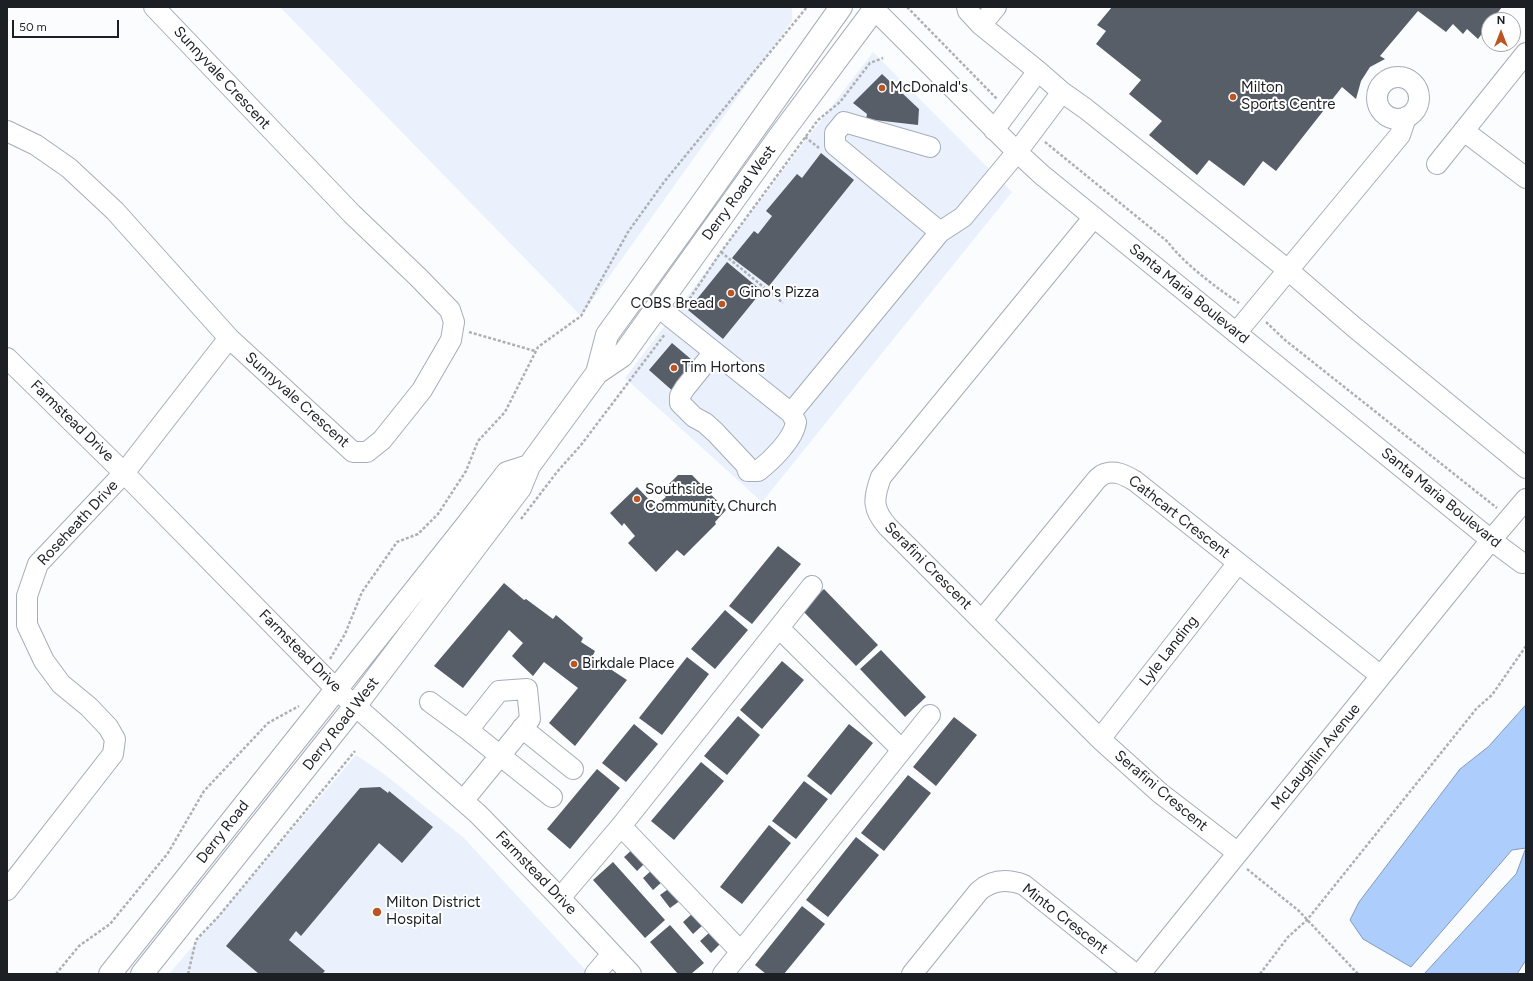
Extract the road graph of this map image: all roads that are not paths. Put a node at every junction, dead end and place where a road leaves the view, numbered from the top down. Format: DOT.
graph roads {
  1 [pos="154,7"];
  2 [pos="841,7"];
  3 [pos="967,7"];
  4 [pos="996,7"];
  5 [pos="874,8"];
  6 [pos="980,25"];
  7 [pos="1526,54"];
  8 [pos="1038,71"];
  9 [pos="1062,92"];
  10 [pos="1378,92"];
  11 [pos="1368,115"];
  12 [pos="1406,117"];
  13 [pos="994,130"];
  14 [pos="7,131"];
  15 [pos="1464,131"];
  16 [pos="930,147"];
  17 [pos="1017,152"];
  18 [pos="1437,164"];
  19 [pos="1526,178"];
  20 [pos="1094,218"];
  21 [pos="940,232"];
  22 [pos="1288,270"];
  23 [pos="658,307"];
  24 [pos="1236,333"];
  25 [pos="229,338"];
  26 [pos="714,352"];
  27 [pos="7,358"];
  28 [pos="597,373"];
  29 [pos="791,414"];
  30 [pos="529,466"];
  31 [pos="1526,468"];
  32 [pos="124,473"];
  33 [pos="1526,499"];
  34 [pos="1491,540"];
  35 [pos="1238,563"];
  36 [pos="1525,565"];
  37 [pos="812,586"];
  38 [pos="982,620"];
  39 [pos="779,628"];
  40 [pos="1381,676"];
  41 [pos="336,689"];
  42 [pos="430,702"];
  43 [pos="355,706"];
  44 [pos="930,715"];
  45 [pos="522,728"];
  46 [pos="468,730"];
  47 [pos="1100,740"];
  48 [pos="901,750"];
  49 [pos="499,756"];
  50 [pos="573,769"];
  51 [pos="552,797"];
  52 [pos="463,801"];
  53 [pos="621,826"];
  54 [pos="1236,856"];
  55 [pos="14,869"];
  56 [pos="7,890"];
  57 [pos="560,898"];
  58 [pos="741,952"];
  59 [pos="612,954"];
  60 [pos="147,973"];
  61 [pos="110,974"];
  62 [pos="595,974"];
  63 [pos="631,974"];
  64 [pos="723,974"];
  65 [pos="912,974"];
  66 [pos="1135,974"];
  67 [pos="1140,974"];
  1 -- 25 [label="street, Sunnyvale Crescent"];
  2 -- 28 [label="main road, Derry Road West"];
  3 -- 6 [label="street"];
  4 -- 6 [label="street"];
  5 -- 13 [label="street, Santa Maria Boulevard"];
  5 -- 23 [label="main road, Derry Road West"];
  6 -- 8 [label="street"];
  7 -- 15 [label="street"];
  8 -- 9 [label="street"];
  8 -- 13 [label="street"];
  9 -- 17 [label="street"];
  9 -- 22 [label="street"];
  10 -- 11 [label="street"];
  10 -- 12 [label="street"];
  10 -- 12 [label="street"];
  12 -- 22 [label="street"];
  13 -- 17 [label="street, Santa Maria Boulevard"];
  14 -- 25 [label="street, Sunnyvale Crescent"];
  15 -- 18 [label="street"];
  15 -- 19 [label="street"];
  16 -- 21 [label="street"];
  17 -- 20 [label="street, Santa Maria Boulevard"];
  17 -- 21 [label="street"];
  20 -- 24 [label="street, Santa Maria Boulevard"];
  20 -- 38 [label="street, Serafini Crescent"];
  21 -- 29 [label="street"];
  22 -- 24 [label="street"];
  22 -- 31 [label="street"];
  23 -- 26 [label="street"];
  23 -- 28 [label="main road, Derry Road West"];
  24 -- 34 [label="street, Santa Maria Boulevard"];
  25 -- 32 [label="street, Roseheath Drive"];
  26 -- 29 [label="street"];
  26 -- 29 [label="street"];
  27 -- 32 [label="street, Farmstead Drive"];
  28 -- 30 [label="main road, Derry Road West"];
  30 -- 41 [label="main road, Derry Road West"];
  30 -- 43 [label="main road, Derry Road West"];
  32 -- 41 [label="street, Farmstead Drive"];
  32 -- 55 [label="street, Roseheath Drive"];
  33 -- 34 [label="street, McLaughlin Avenue"];
  34 -- 36 [label="street, Santa Maria Boulevard"];
  34 -- 40 [label="street, McLaughlin Avenue"];
  35 -- 38 [label="street, Cathcart Crescent"];
  35 -- 40 [label="street, Cathcart Crescent"];
  35 -- 47 [label="street, Lyle Landing"];
  37 -- 39 [label="street"];
  38 -- 47 [label="street, Serafini Crescent"];
  39 -- 48 [label="street"];
  39 -- 53 [label="street"];
  40 -- 54 [label="street, McLaughlin Avenue"];
  41 -- 43 [label="street, Farmstead Drive"];
  41 -- 61 [label="main road, Derry Road"];
  42 -- 46 [label="street"];
  43 -- 52 [label="street, Farmstead Drive"];
  43 -- 60 [label="main road, Derry Road West"];
  44 -- 48 [label="street"];
  45 -- 46 [label="street"];
  45 -- 49 [label="street"];
  45 -- 50 [label="street"];
  46 -- 49 [label="street"];
  47 -- 54 [label="street, Serafini Crescent"];
  48 -- 58 [label="street"];
  49 -- 51 [label="street"];
  49 -- 52 [label="street"];
  52 -- 57 [label="street, Farmstead Drive"];
  53 -- 57 [label="street"];
  53 -- 58 [label="street"];
  54 -- 67 [label="street, McLaughlin Avenue"];
  55 -- 56 [label="street, Roseheath Drive"];
  57 -- 59 [label="street, Farmstead Drive"];
  58 -- 64 [label="street"];
  59 -- 62 [label="street"];
  59 -- 63 [label="street, Farmstead Drive"];
  65 -- 66 [label="street, Minto Crescent"];
}
